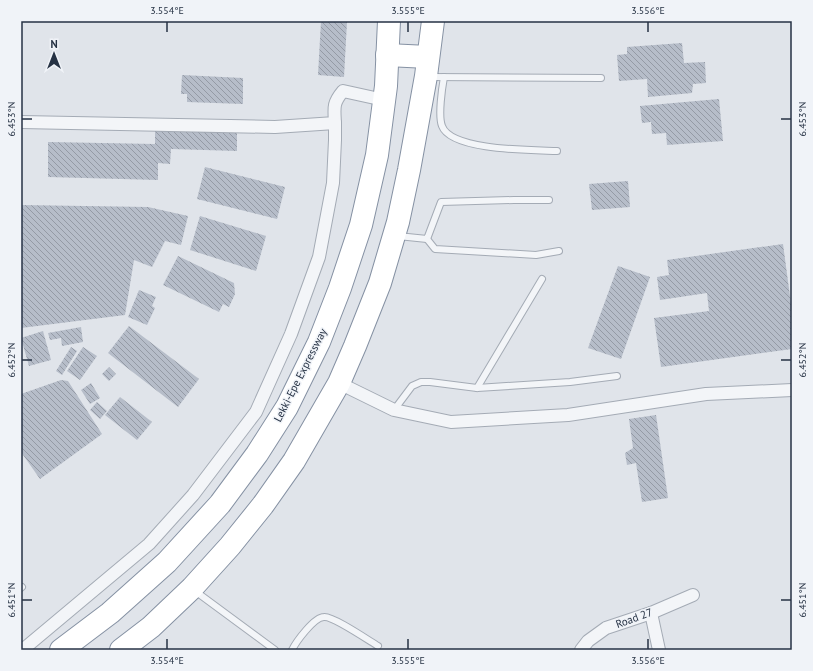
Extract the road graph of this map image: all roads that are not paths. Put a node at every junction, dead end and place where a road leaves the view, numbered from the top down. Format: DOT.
graph roads {
  1 [pos="389,21"];
  2 [pos="433,21"];
  3 [pos="388,55"];
  4 [pos="433,70"];
  5 [pos="601,78"];
  6 [pos="384,100"];
  7 [pos="21,122"];
  8 [pos="335,123"];
  9 [pos="557,151"];
  10 [pos="549,200"];
  11 [pos="394,236"];
  12 [pos="427,239"];
  13 [pos="559,251"];
  14 [pos="542,279"];
  15 [pos="617,376"];
  16 [pos="339,383"];
  17 [pos="477,388"];
  18 [pos="792,390"];
  19 [pos="394,410"];
  20 [pos="192,588"];
  21 [pos="693,595"];
  22 [pos="651,612"];
  23 [pos="378,646"];
  24 [pos="21,649"];
  25 [pos="61,650"];
  26 [pos="121,650"];
  27 [pos="275,650"];
  28 [pos="292,650"];
  29 [pos="581,650"];
  30 [pos="659,650"];
  1 -- 3 [label="highway, Lekki-Epe Expressway"];
  2 -- 4 [label="highway"];
  3 -- 4 [label="highway"];
  3 -- 6 [label="highway, Lekki-Epe Expressway"];
  4 -- 5 [label="lane"];
  4 -- 9 [label="lane"];
  4 -- 11 [label="highway"];
  6 -- 8 [label="street"];
  6 -- 25 [label="highway, Lekki-Epe Expressway"];
  7 -- 8 [label="street"];
  8 -- 24 [label="street"];
  10 -- 12 [label="lane"];
  11 -- 12 [label="lane"];
  11 -- 16 [label="highway"];
  12 -- 13 [label="lane"];
  14 -- 17 [label="lane"];
  15 -- 17 [label="lane"];
  16 -- 19 [label="street"];
  16 -- 20 [label="highway"];
  17 -- 19 [label="lane"];
  18 -- 19 [label="street"];
  20 -- 26 [label="highway"];
  20 -- 27 [label="lane"];
  21 -- 22 [label="street, Road 27"];
  22 -- 29 [label="street, Road 27"];
  22 -- 30 [label="street"];
  23 -- 28 [label="lane"];
}
